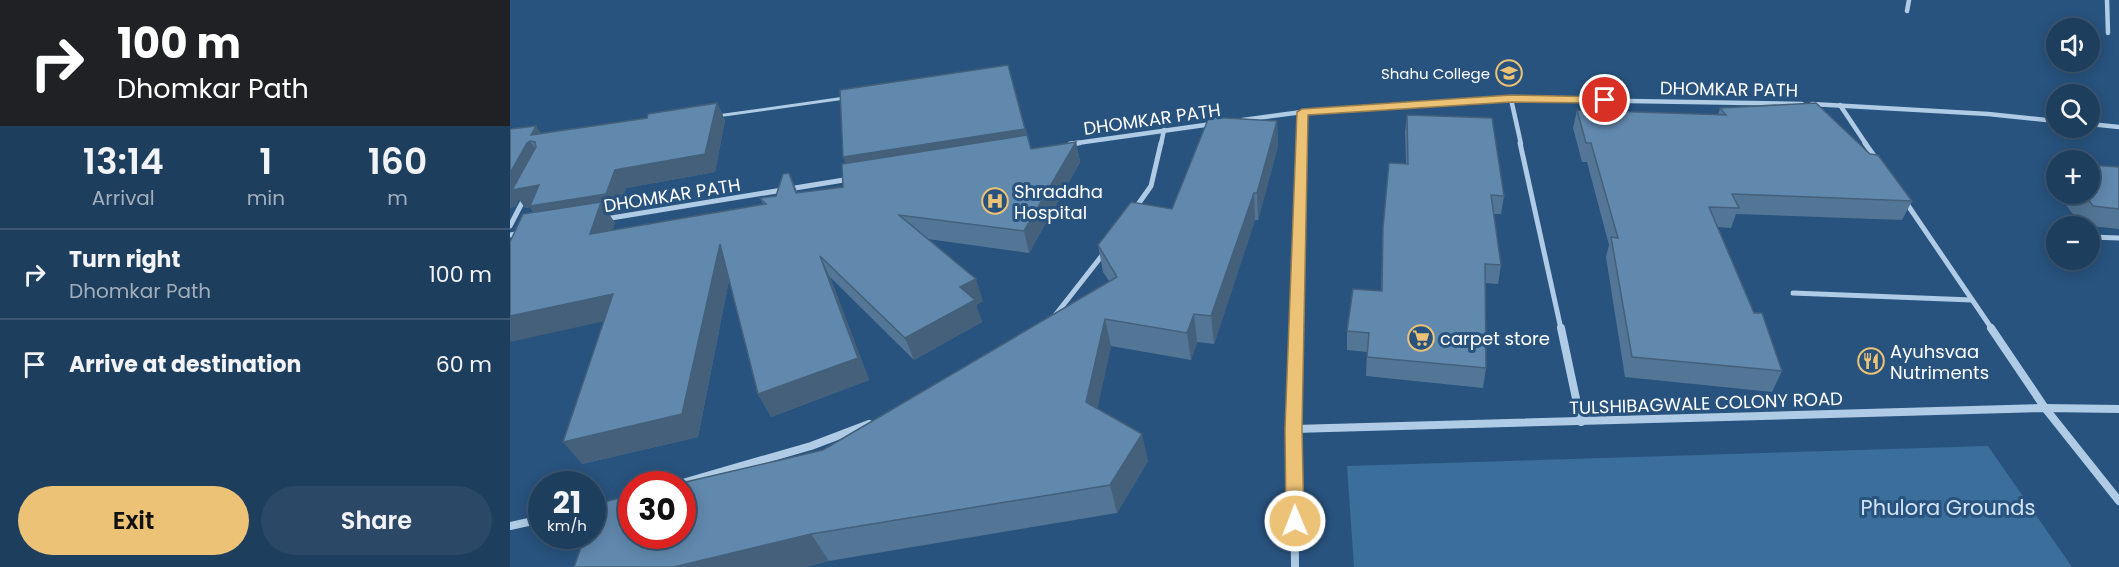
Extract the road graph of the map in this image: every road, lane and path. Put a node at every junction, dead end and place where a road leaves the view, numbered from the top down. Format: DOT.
graph roads {
  1 [pos="1910,0"];
  2 [pos="2108,0"];
  3 [pos="1907,11"];
  4 [pos="2108,33"];
  5 [pos="847,98"];
  6 [pos="1511,99"];
  7 [pos="1840,105"];
  8 [pos="1302,112"];
  9 [pos="707,117"];
  10 [pos="2046,120"];
  11 [pos="1233,121"];
  12 [pos="1221,123"];
  13 [pos="2100,125"];
  14 [pos="2119,127"];
  15 [pos="1164,130"];
  16 [pos="1057,146"];
  17 [pos="1879,162"];
  18 [pos="858,177"];
  19 [pos="1898,191"];
  20 [pos="527,194"];
  21 [pos="1131,214"];
  22 [pos="603,220"];
  23 [pos="510,226"];
  24 [pos="533,231"];
  25 [pos="510,235"];
  26 [pos="2100,237"];
  27 [pos="2119,238"];
  28 [pos="1111,243"];
  29 [pos="1793,293"];
  30 [pos="1972,300"];
  31 [pos="1046,326"];
  32 [pos="2045,408"];
  33 [pos="2119,409"];
  34 [pos="876,422"];
  35 [pos="1581,422"];
  36 [pos="1294,429"];
  37 [pos="696,479"];
  38 [pos="2119,501"];
  39 [pos="528,522"];
  40 [pos="510,526"];
  41 [pos="1295,567"];
  1 -- 3 [label="street"];
  2 -- 4 [label="street"];
  5 -- 9 [label="lane"];
  6 -- 7 [label="street, DHOMKAR PATH"];
  6 -- 8 [label="street, DHOMKAR PATH"];
  6 -- 35 [label="street"];
  7 -- 10 [label="street, DHOMKAR PATH"];
  7 -- 17 [label="street"];
  8 -- 11 [label="street, DHOMKAR PATH"];
  8 -- 36 [label="street"];
  12 -- 15 [label="street, DHOMKAR PATH"];
  13 -- 14 [label="street"];
  15 -- 16 [label="street, DHOMKAR PATH"];
  15 -- 21 [label="street"];
  18 -- 22 [label="street, DHOMKAR PATH"];
  19 -- 30 [label="street"];
  20 -- 23 [label="street"];
  24 -- 25 [label="street"];
  26 -- 27 [label="street"];
  28 -- 31 [label="street"];
  29 -- 30 [label="street"];
  30 -- 32 [label="street"];
  32 -- 33 [label="street, TULSHIBAGWALE COLONY ROAD"];
  32 -- 35 [label="street, TULSHIBAGWALE COLONY ROAD"];
  32 -- 38 [label="street"];
  34 -- 37 [label="street"];
  35 -- 36 [label="street, TULSHIBAGWALE COLONY ROAD"];
  36 -- 41 [label="street"];
  39 -- 40 [label="street"];
}
